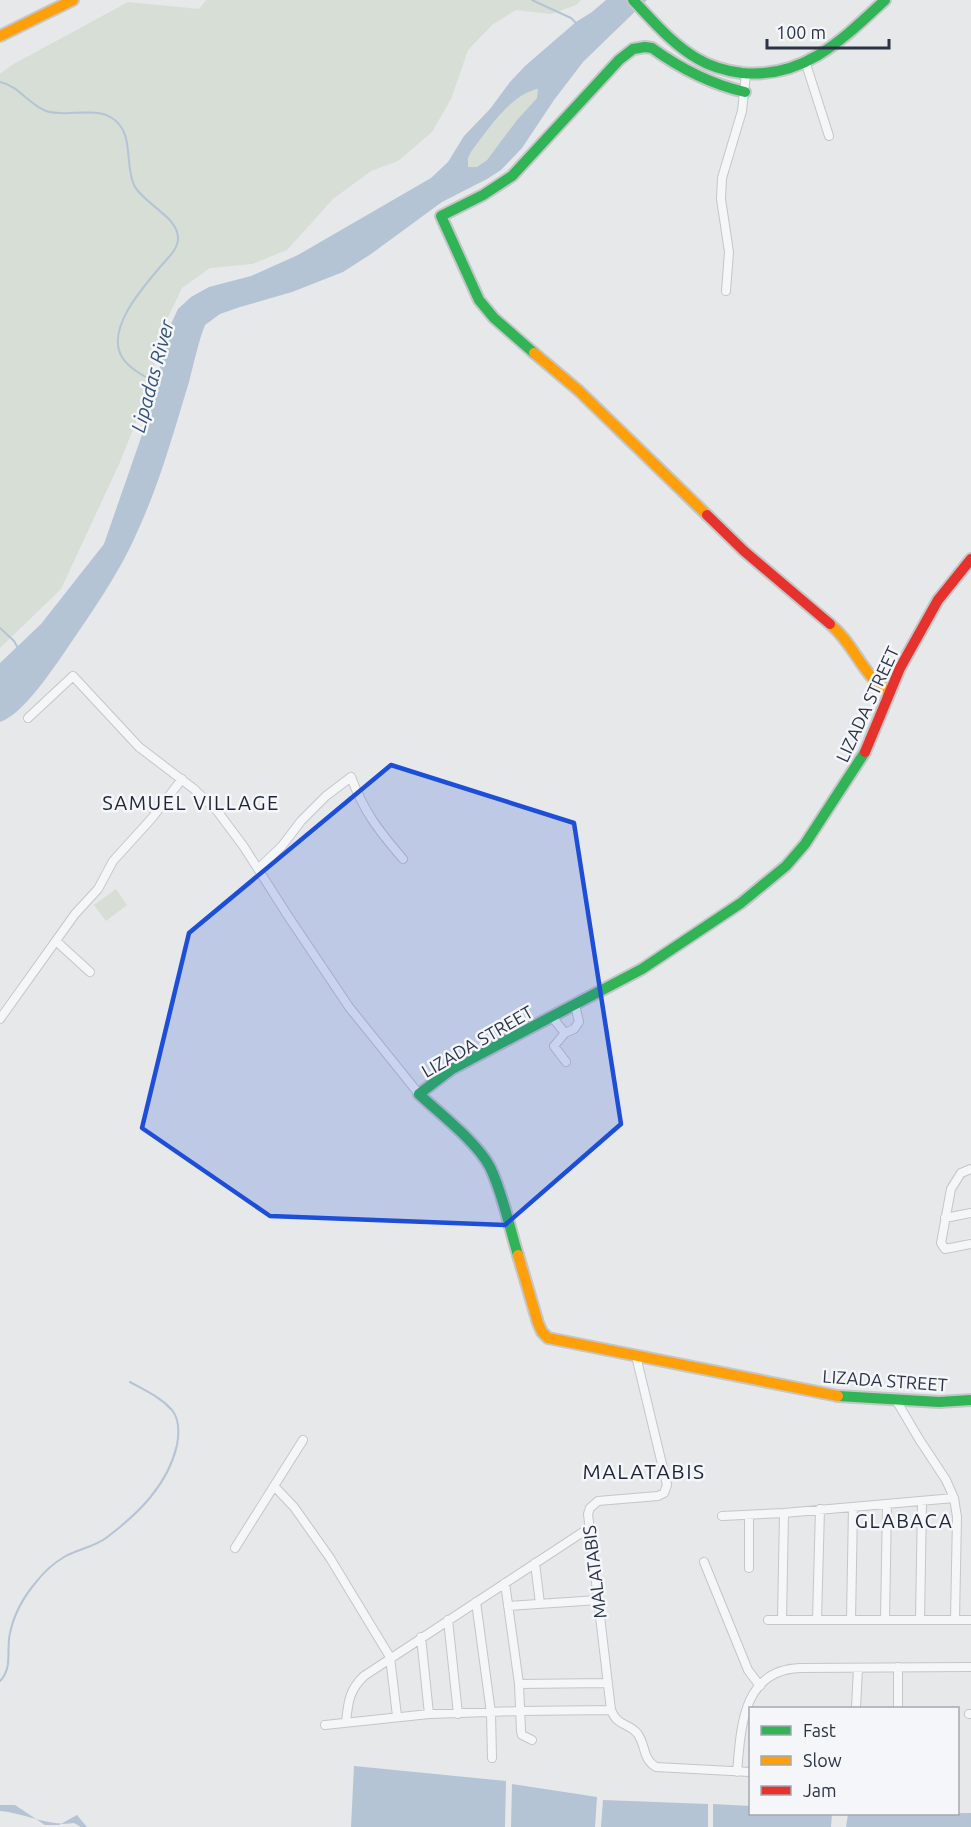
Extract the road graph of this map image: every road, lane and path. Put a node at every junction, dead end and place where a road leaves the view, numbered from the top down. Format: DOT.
graph roads {
  1 [pos="73,0"];
  2 [pos="633,0"];
  3 [pos="885,0"];
  4 [pos="0,36"];
  5 [pos="806,64"];
  6 [pos="746,74"];
  7 [pos="745,92"];
  8 [pos="829,136"];
  9 [pos="726,291"];
  10 [pos="971,559"];
  11 [pos="889,693"];
  12 [pos="28,718"];
  13 [pos="182,779"];
  14 [pos="403,859"];
  15 [pos="258,869"];
  16 [pos="56,942"];
  17 [pos="90,972"];
  18 [pos="575,1005"];
  19 [pos="552,1017"];
  20 [pos="0,1018"];
  21 [pos="565,1034"];
  22 [pos="566,1062"];
  23 [pos="419,1094"];
  24 [pos="971,1169"];
  25 [pos="971,1213"];
  26 [pos="945,1218"];
  27 [pos="971,1244"];
  28 [pos="636,1356"];
  29 [pos="896,1400"];
  30 [pos="971,1400"];
  31 [pos="303,1440"];
  32 [pos="274,1485"];
  33 [pos="954,1498"];
  34 [pos="922,1501"];
  35 [pos="887,1504"];
  36 [pos="853,1507"];
  37 [pos="820,1509"];
  38 [pos="784,1513"];
  39 [pos="749,1515"];
  40 [pos="723,1516"];
  41 [pos="589,1528"];
  42 [pos="235,1548"];
  43 [pos="704,1562"];
  44 [pos="535,1563"];
  45 [pos="749,1568"];
  46 [pos="505,1583"];
  47 [pos="598,1600"];
  48 [pos="476,1602"];
  49 [pos="540,1604"];
  50 [pos="508,1606"];
  51 [pos="448,1620"];
  52 [pos="768,1620"];
  53 [pos="782,1620"];
  54 [pos="817,1620"];
  55 [pos="851,1620"];
  56 [pos="885,1620"];
  57 [pos="920,1620"];
  58 [pos="955,1620"];
  59 [pos="971,1620"];
  60 [pos="421,1637"];
  61 [pos="390,1657"];
  62 [pos="898,1667"];
  63 [pos="971,1667"];
  64 [pos="858,1668"];
  65 [pos="608,1683"];
  66 [pos="519,1684"];
  67 [pos="760,1686"];
  68 [pos="856,1707"];
  69 [pos="898,1707"];
  70 [pos="611,1710"];
  71 [pos="520,1711"];
  72 [pos="491,1713"];
  73 [pos="429,1714"];
  74 [pos="458,1714"];
  75 [pos="398,1716"];
  76 [pos="346,1722"];
  77 [pos="325,1725"];
  78 [pos="532,1740"];
  79 [pos="492,1758"];
  80 [pos="736,1772"];
  81 [pos="749,1772"];
  1 -- 4 [label="main road"];
  2 -- 6 [label="main road"];
  3 -- 5 [label="main road"];
  5 -- 6 [label="main road"];
  5 -- 8 [label="street"];
  6 -- 7 [label="street"];
  7 -- 9 [label="street"];
  7 -- 11 [label="main road"];
  10 -- 11 [label="main road, LIZADA STREET"];
  11 -- 18 [label="main road, LIZADA STREET"];
  12 -- 13 [label="street"];
  13 -- 15 [label="street"];
  13 -- 16 [label="street"];
  14 -- 15 [label="street"];
  15 -- 23 [label="street"];
  16 -- 17 [label="street"];
  16 -- 20 [label="street"];
  18 -- 19 [label="main road, LIZADA STREET"];
  18 -- 21 [label="street"];
  19 -- 21 [label="street"];
  19 -- 23 [label="main road, LIZADA STREET"];
  21 -- 22 [label="street"];
  23 -- 28 [label="main road, LIZADA STREET"];
  24 -- 26 [label="street"];
  25 -- 26 [label="street"];
  26 -- 27 [label="street"];
  28 -- 29 [label="main road, LIZADA STREET"];
  28 -- 41 [label="street, MALATABIS"];
  29 -- 30 [label="main road, LIZADA STREET"];
  29 -- 33 [label="street"];
  31 -- 32 [label="street"];
  32 -- 42 [label="street"];
  32 -- 61 [label="street"];
  33 -- 34 [label="street"];
  33 -- 58 [label="street"];
  34 -- 35 [label="street"];
  34 -- 57 [label="street"];
  35 -- 36 [label="street"];
  35 -- 56 [label="street"];
  36 -- 37 [label="street"];
  36 -- 55 [label="street"];
  37 -- 38 [label="street"];
  37 -- 54 [label="street"];
  38 -- 39 [label="street"];
  38 -- 53 [label="street"];
  39 -- 40 [label="street"];
  39 -- 45 [label="street"];
  41 -- 44 [label="street"];
  41 -- 47 [label="street, MALATABIS"];
  43 -- 67 [label="street"];
  44 -- 46 [label="street"];
  44 -- 49 [label="street"];
  46 -- 48 [label="street"];
  46 -- 50 [label="street"];
  47 -- 49 [label="street"];
  47 -- 65 [label="street, MALATABIS"];
  48 -- 51 [label="street"];
  48 -- 72 [label="street"];
  49 -- 50 [label="street"];
  50 -- 66 [label="street"];
  51 -- 60 [label="street"];
  51 -- 74 [label="street"];
  52 -- 53 [label="street"];
  53 -- 54 [label="street"];
  54 -- 55 [label="street"];
  55 -- 56 [label="street"];
  56 -- 57 [label="street"];
  57 -- 58 [label="street"];
  58 -- 59 [label="street"];
  60 -- 61 [label="street"];
  60 -- 73 [label="street"];
  61 -- 75 [label="street"];
  61 -- 76 [label="street"];
  62 -- 63 [label="street"];
  62 -- 64 [label="street"];
  62 -- 69 [label="street"];
  64 -- 67 [label="street"];
  64 -- 68 [label="street"];
  65 -- 66 [label="street"];
  65 -- 70 [label="street, MALATABIS"];
  66 -- 71 [label="street"];
  67 -- 80 [label="street"];
  70 -- 71 [label="street"];
  70 -- 80 [label="street"];
  71 -- 72 [label="street"];
  71 -- 78 [label="street"];
  72 -- 74 [label="street"];
  72 -- 79 [label="street"];
  73 -- 74 [label="street"];
  73 -- 75 [label="street"];
  75 -- 76 [label="street"];
  76 -- 77 [label="street"];
  80 -- 81 [label="street"];
}
